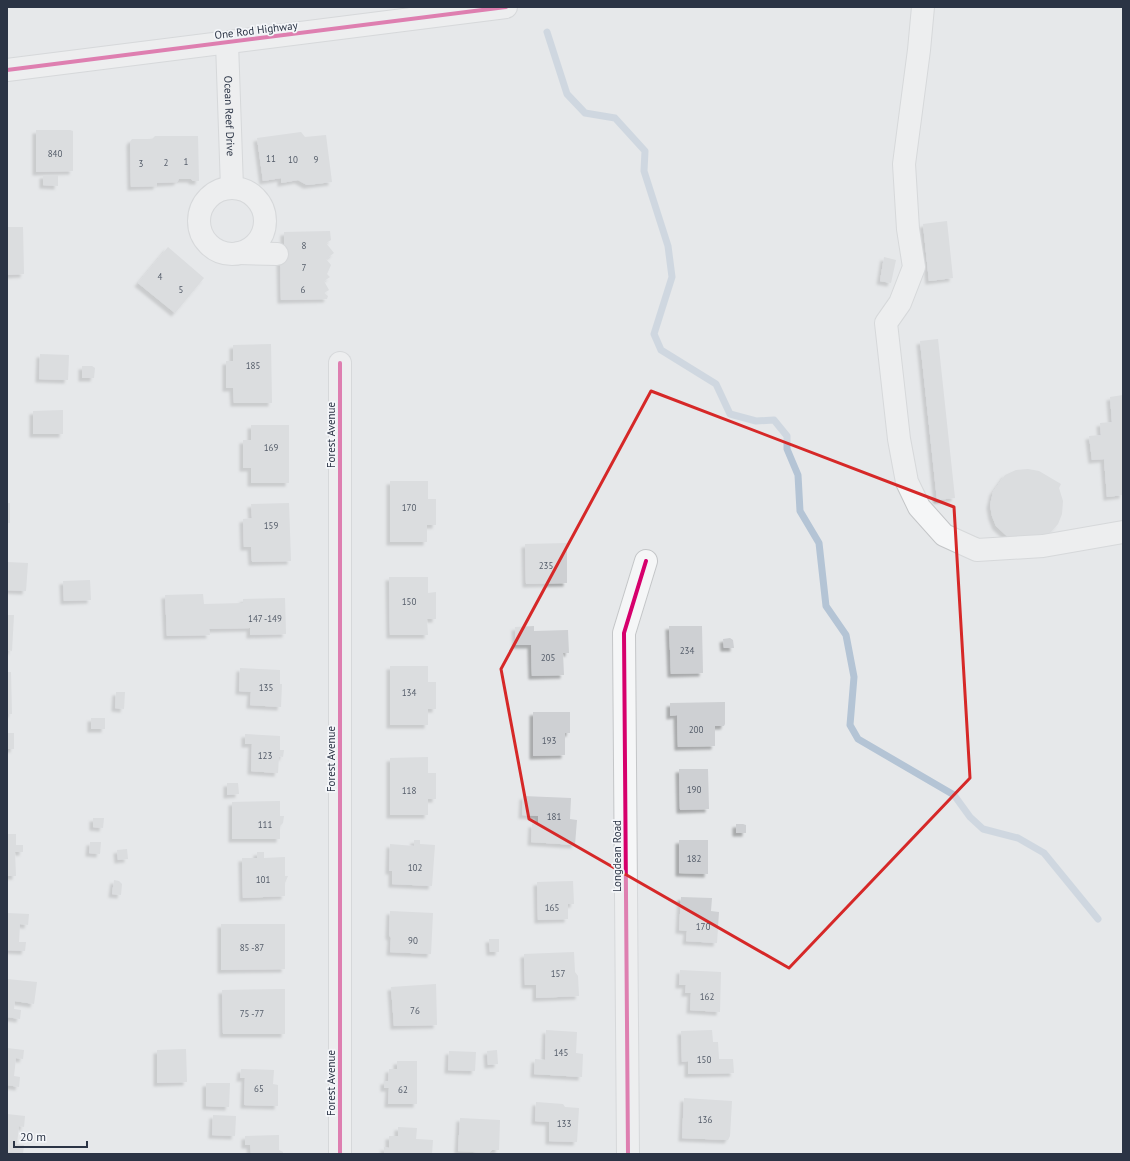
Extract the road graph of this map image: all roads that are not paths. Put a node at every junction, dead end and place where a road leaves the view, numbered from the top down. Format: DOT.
graph roads {
  1 [pos="506,7"];
  2 [pos="923,7"];
  3 [pos="227,42"];
  4 [pos="7,70"];
  5 [pos="232,188"];
  6 [pos="239,253"];
  7 [pos="277,254"];
  8 [pos="340,363"];
  9 [pos="1123,532"];
  10 [pos="646,561"];
  11 [pos="340,1154"];
  12 [pos="628,1154"];
  1 -- 3 [label="street, One Rod Highway"];
  2 -- 9 [label="street"];
  3 -- 4 [label="street, One Rod Highway"];
  3 -- 5 [label="street, Ocean Reef Drive"];
  5 -- 6 [label="street"];
  5 -- 6 [label="street"];
  6 -- 7 [label="street"];
  8 -- 11 [label="street, Forest Avenue"];
  10 -- 12 [label="street, Longdean Road"];
}
